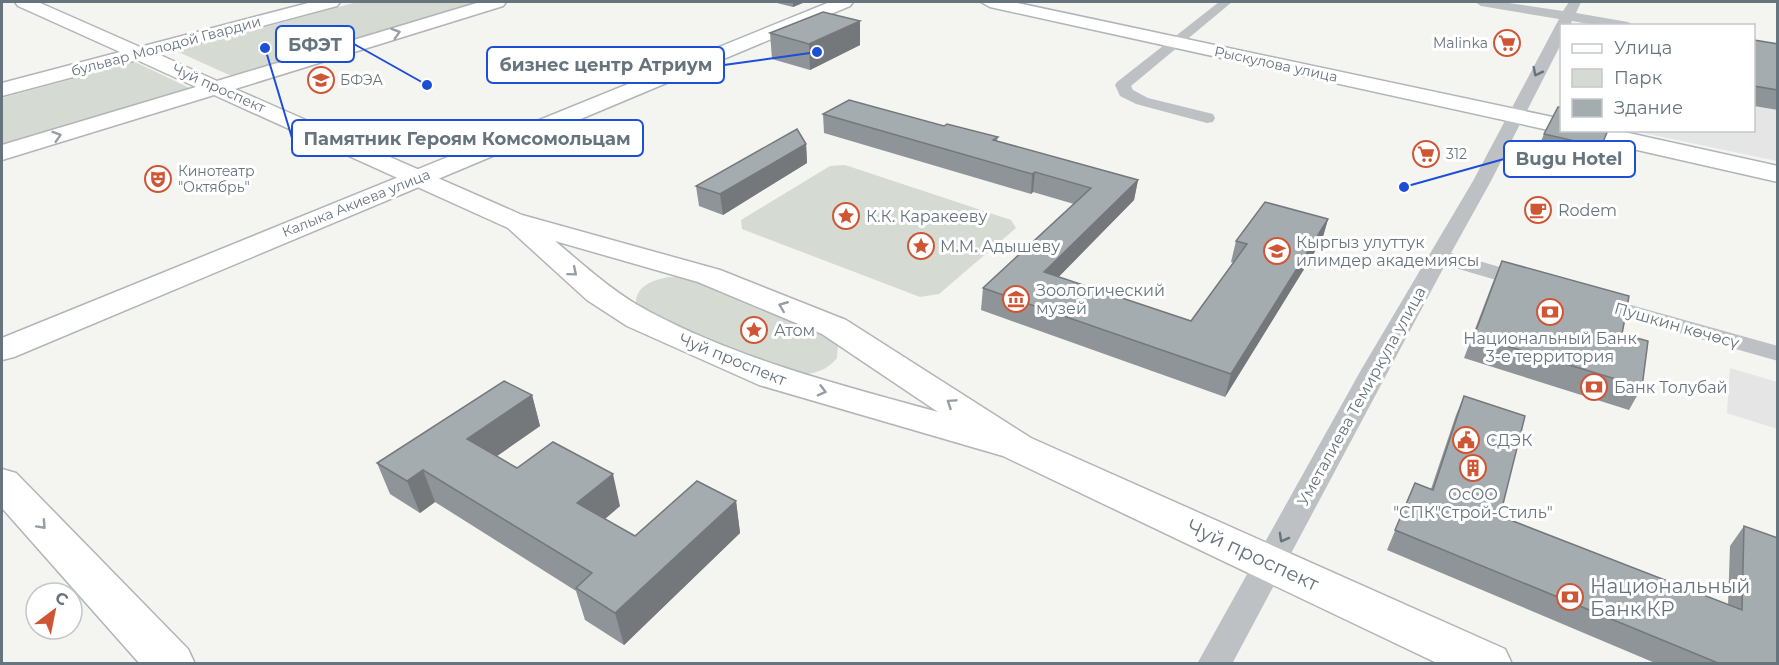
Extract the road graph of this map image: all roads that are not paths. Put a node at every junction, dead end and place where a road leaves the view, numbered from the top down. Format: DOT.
graph roads {
  1 [pos="24,2"];
  2 [pos="331,2"];
  3 [pos="497,2"];
  4 [pos="844,2"];
  5 [pos="990,2"];
  6 [pos="1226,2"];
  7 [pos="1481,2"];
  8 [pos="1571,8"];
  9 [pos="1563,24"];
  10 [pos="1622,24"];
  11 [pos="1560,29"];
  12 [pos="1176,42"];
  13 [pos="140,53"];
  14 [pos="217,88"];
  15 [pos="2,90"];
  16 [pos="1514,116"];
  17 [pos="1207,118"];
  18 [pos="1560,126"];
  19 [pos="1589,132"];
  20 [pos="2,153"];
  21 [pos="1778,174"];
  22 [pos="418,177"];
  23 [pos="512,220"];
  24 [pos="1438,256"];
  25 [pos="1551,289"];
  26 [pos="1574,295"];
  27 [pos="2,350"];
  28 [pos="1778,354"];
  29 [pos="1017,447"];
  30 [pos="2,483"];
  31 [pos="1270,563"];
  32 [pos="171,663"];
  33 [pos="1214,663"];
  34 [pos="1488,663"];
  1 -- 13 [label="main road, Чуй проспект"];
  2 -- 13 [label="main road, бульвар Молодой Гвардии"];
  14 -- 3 [label="main road, one-way"];
  4 -- 22 [label="main road, Калыка Акиева улица"];
  5 -- 12 [label="main road, Рыскулова улица"];
  6 -- 12 [label="street"];
  7 -- 8 [label="street"];
  8 -- 9 [label="street, Уметалиева Темиркула улица, one-way"];
  8 -- 10 [label="street"];
  11 -- 16 [label="street, Уметалиева Темиркула улица, one-way"];
  12 -- 16 [label="main road, Рыскулова улица"];
  12 -- 17 [label="street"];
  13 -- 14 [label="main road, Чуй проспект"];
  13 -- 15 [label="main road, бульвар Молодой Гвардии"];
  20 -- 14 [label="main road, one-way"];
  14 -- 22 [label="main road, Чуй проспект"];
  16 -- 18 [label="main road, Рыскулова улица"];
  16 -- 24 [label="street, Уметалиева Темиркула улица"];
  19 -- 21 [label="main road"];
  22 -- 23 [label="main road, Чуй проспект"];
  22 -- 27 [label="main road, Калыка Акиева улица"];
  29 -- 23 [label="main road, Чуй проспект, one-way"];
  23 -- 29 [label="main road, Чуй проспект, one-way"];
  24 -- 25 [label="street"];
  24 -- 31 [label="street, Уметалиева Темиркула улица, one-way"];
  26 -- 28 [label="street, Пушкин көчөсү"];
  29 -- 31 [label="main road, Чуй проспект"];
  30 -- 32 [label="main road, one-way"];
  31 -- 33 [label="street, Уметалиева Темиркула улица"];
  31 -- 34 [label="main road, Чуй проспект"];
}
